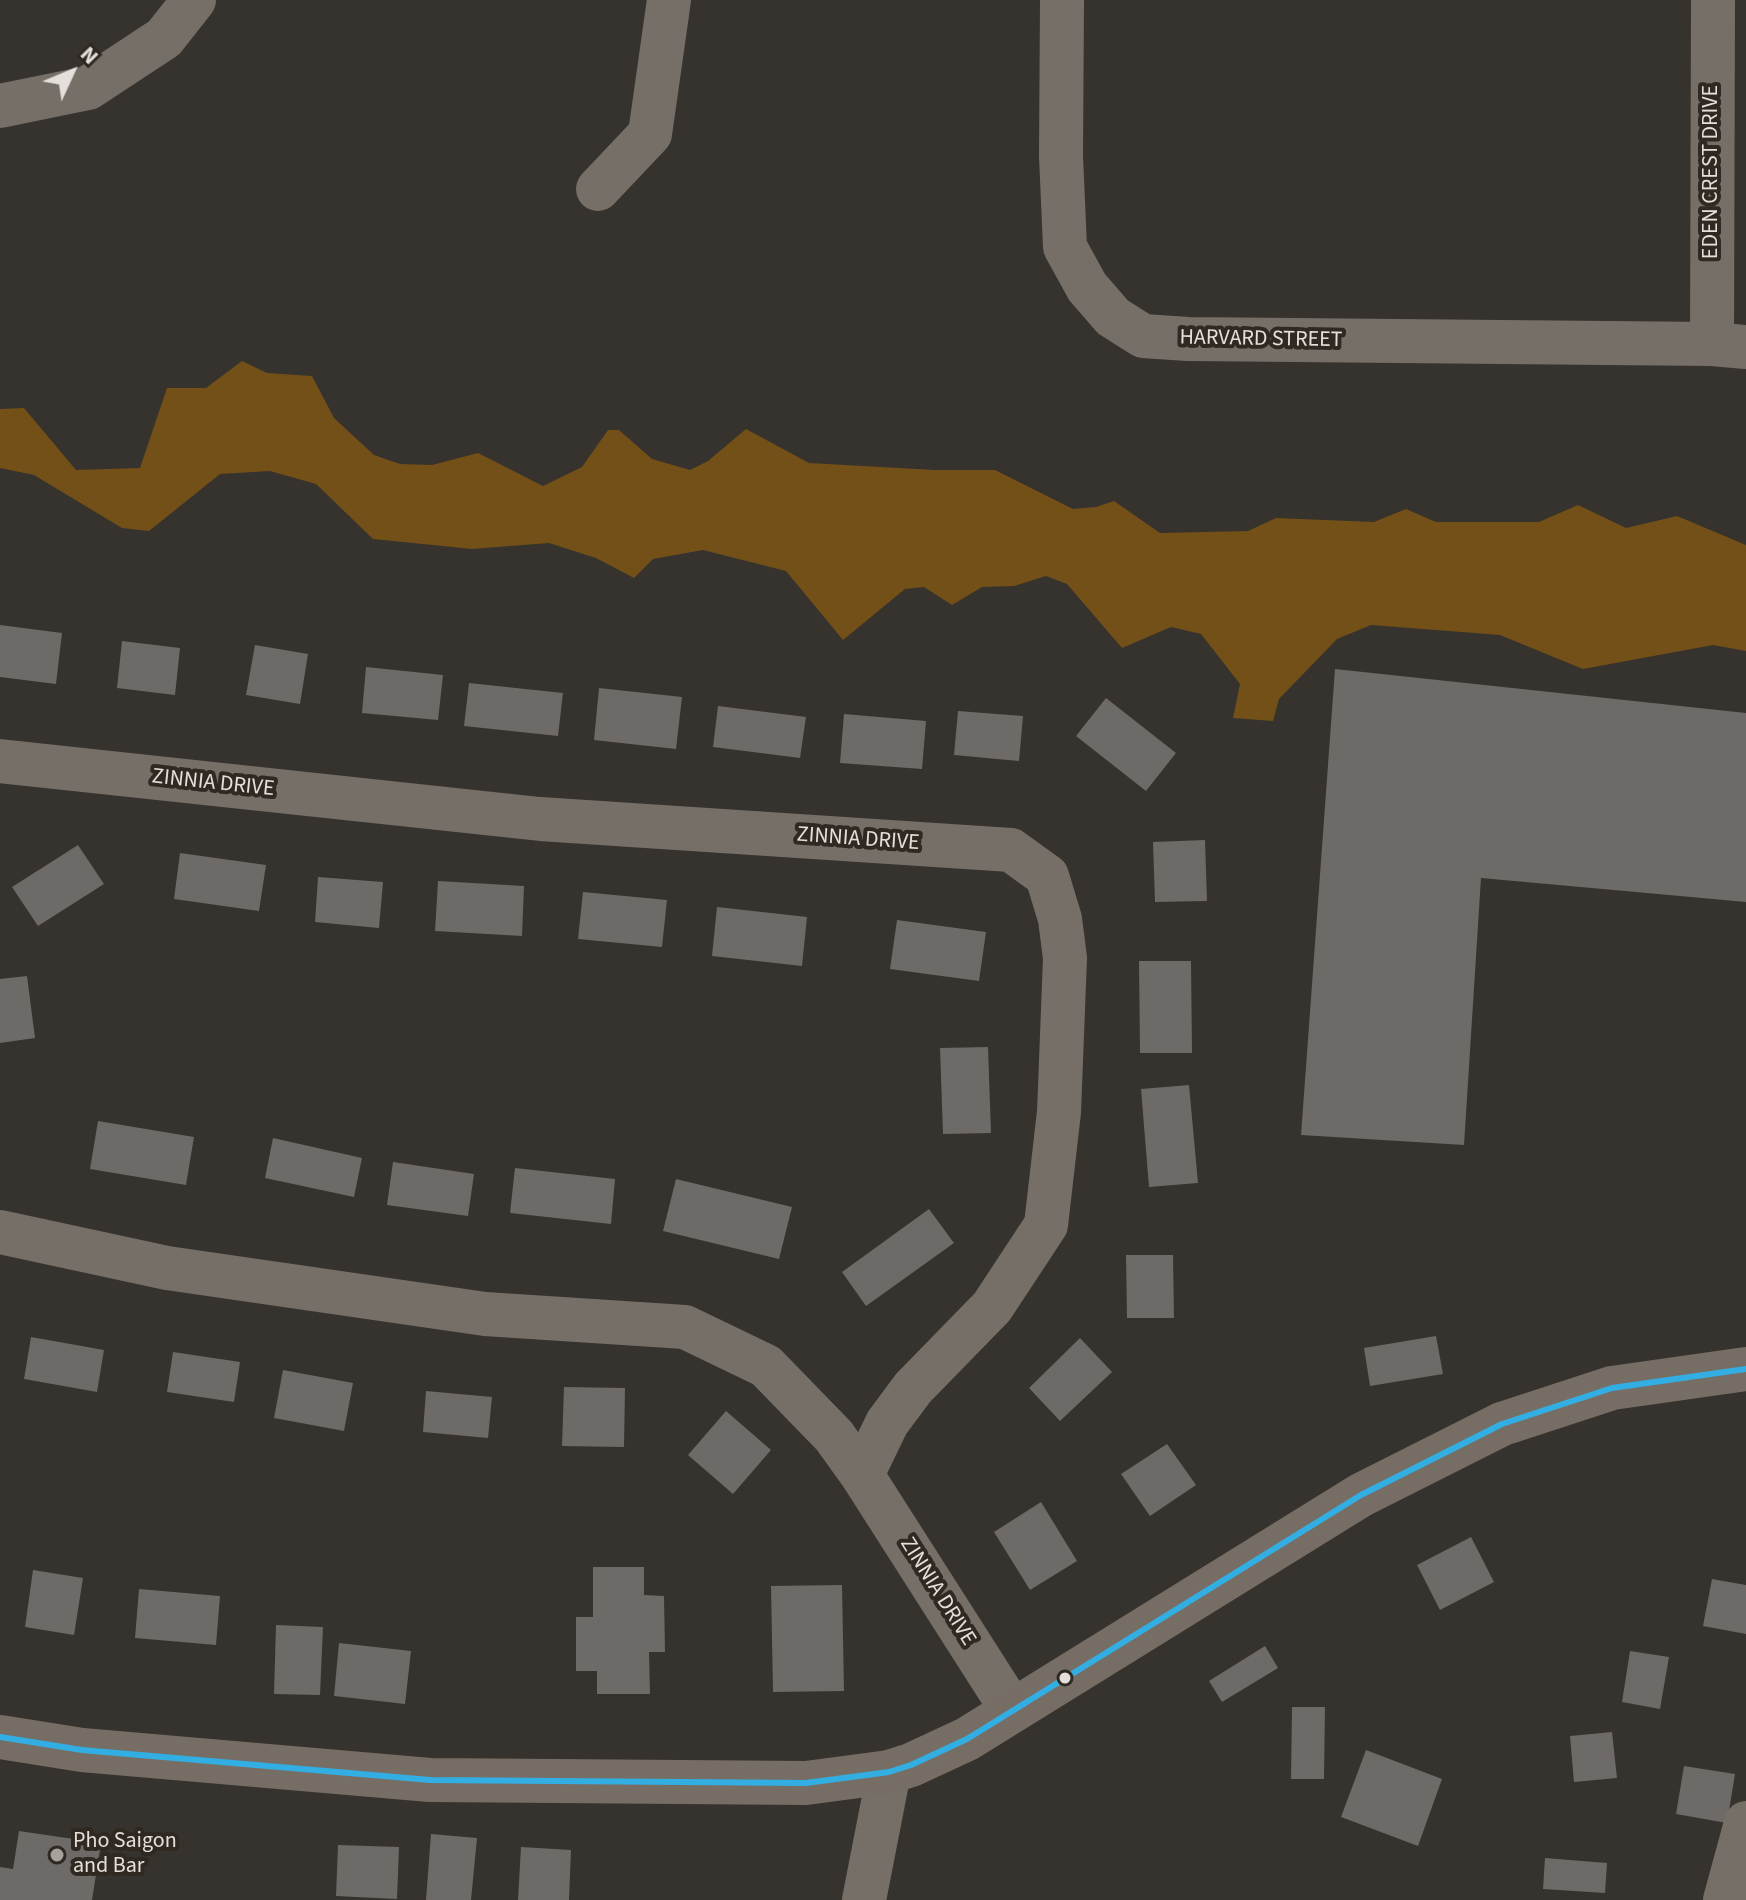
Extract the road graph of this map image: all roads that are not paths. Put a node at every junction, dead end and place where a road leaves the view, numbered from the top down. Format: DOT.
graph roads {
  1 [pos="194,0"];
  2 [pos="669,0"];
  3 [pos="1062,0"];
  4 [pos="1713,0"];
  5 [pos="0,106"];
  6 [pos="598,189"];
  7 [pos="1729,346"];
  8 [pos="0,761"];
  9 [pos="0,1232"];
  10 [pos="1746,1369"];
  11 [pos="862,1475"];
  12 [pos="1012,1710"];
  13 [pos="0,1737"];
  14 [pos="889,1772"];
  15 [pos="1746,1823"];
  16 [pos="864,1900"];
  17 [pos="1725,1900"];
  1 -- 5 [label="street"];
  2 -- 6 [label="street"];
  3 -- 7 [label="street, HARVARD STREET"];
  4 -- 7 [label="street, EDEN CREST DRIVE"];
  8 -- 11 [label="street, ZINNIA DRIVE"];
  9 -- 11 [label="street, ZINNIA DRIVE"];
  10 -- 12 [label="main road"];
  11 -- 12 [label="street, ZINNIA DRIVE"];
  12 -- 14 [label="main road"];
  13 -- 14 [label="main road"];
  14 -- 16 [label="street"];
  15 -- 17 [label="street"];
}
